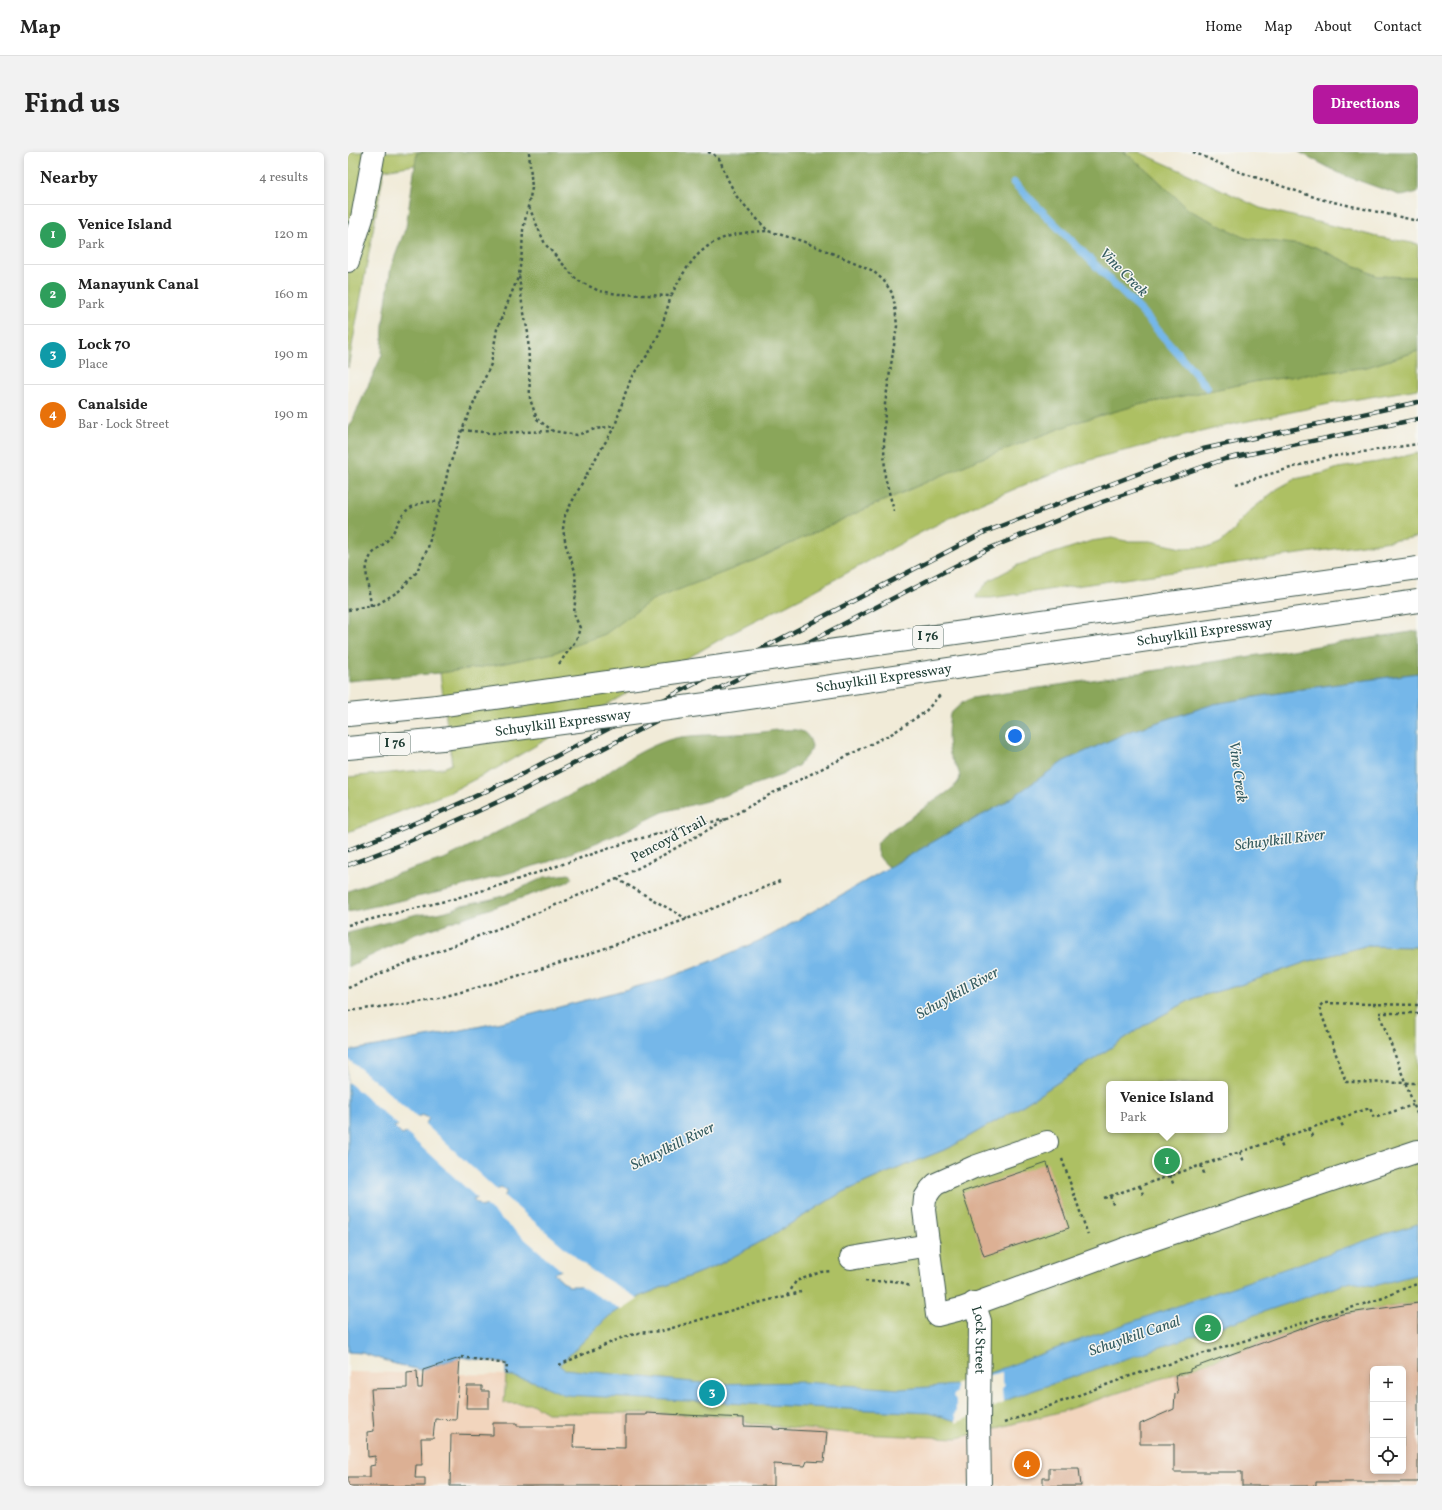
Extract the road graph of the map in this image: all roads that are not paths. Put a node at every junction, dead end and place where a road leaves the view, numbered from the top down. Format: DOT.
graph roads {
  1 [pos="374,152"];
  2 [pos="348,261"];
  3 [pos="1418,568"];
  4 [pos="1418,601"];
  5 [pos="348,715"];
  6 [pos="348,748"];
  7 [pos="1047,1142"];
  8 [pos="1418,1151"];
  9 [pos="928,1245"];
  10 [pos="851,1258"];
  11 [pos="974,1303"];
  12 [pos="980,1486"];
  1 -- 2 [label="main road"];
  3 -- 5 [label="main road, I 76, bridge"];
  4 -- 6 [label="main road, Schuylkill Expressway / I 76, bridge"];
  7 -- 9 [label="main road"];
  8 -- 11 [label="main road, Lock Street"];
  9 -- 10 [label="main road"];
  9 -- 11 [label="main road"];
  11 -- 12 [label="main road, Lock Street"];
}
